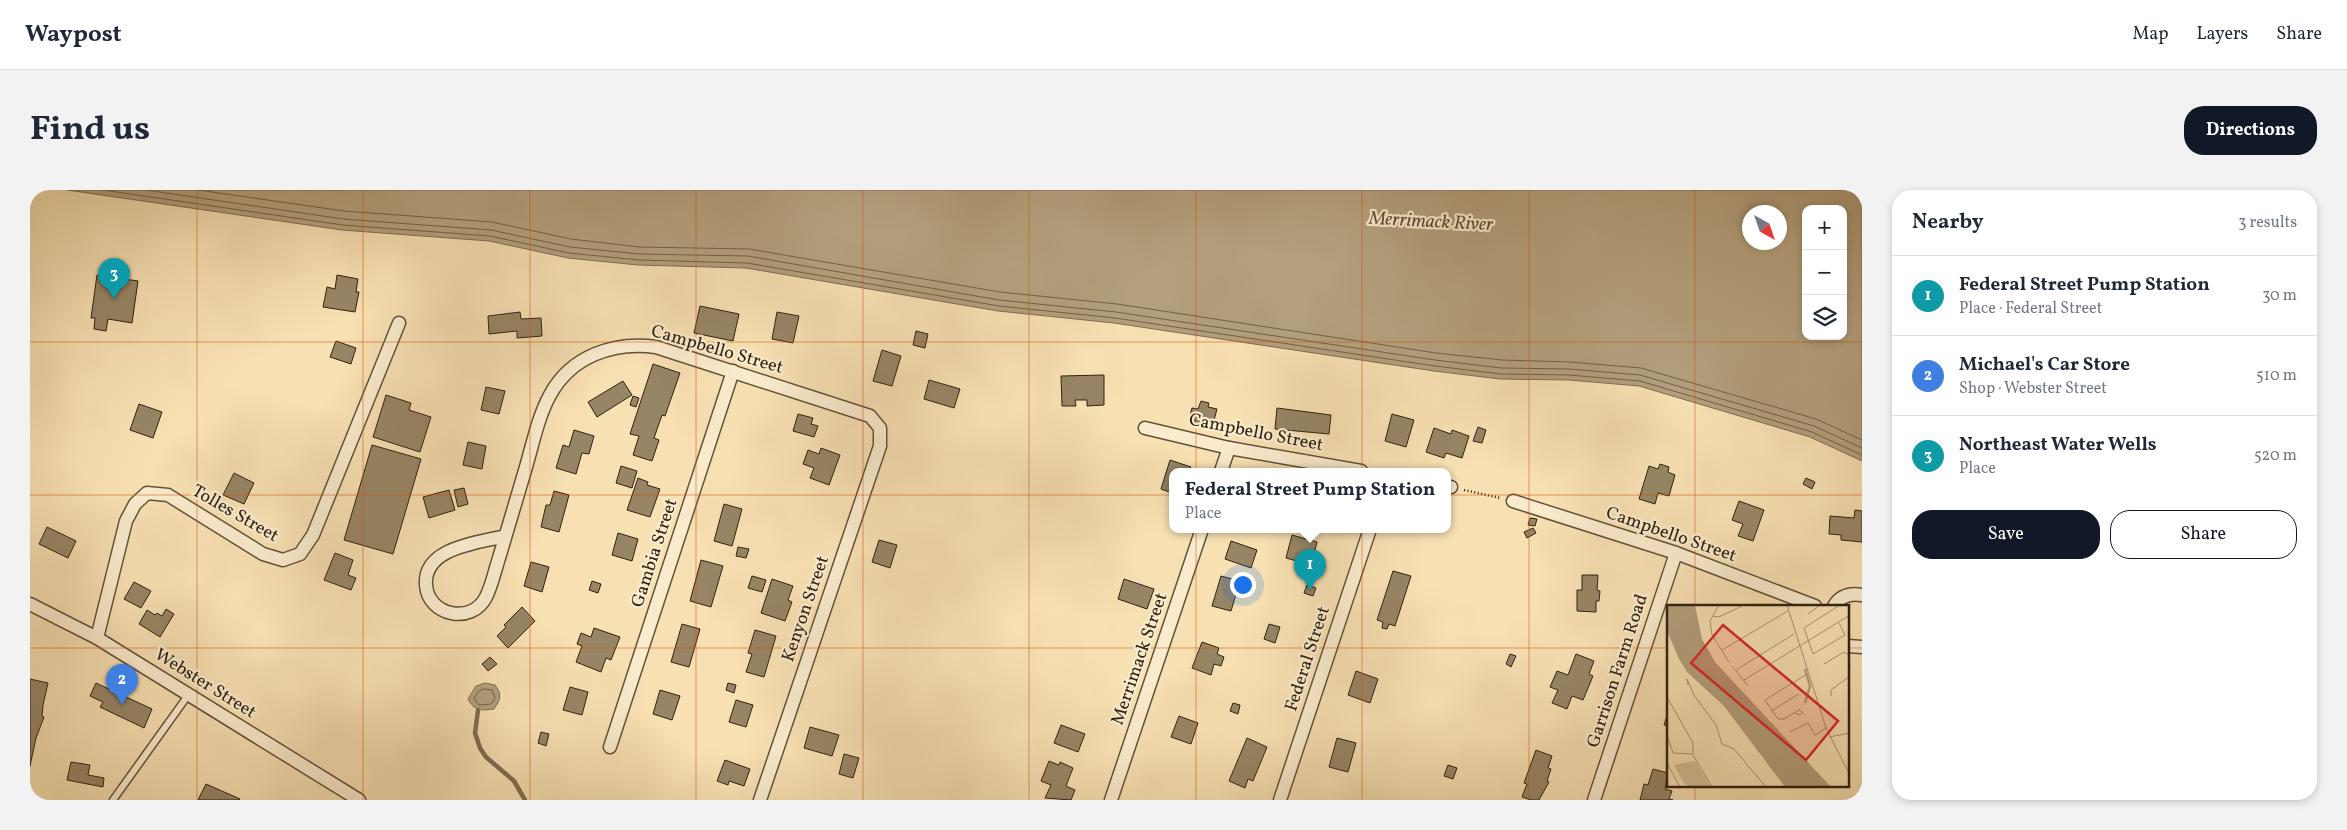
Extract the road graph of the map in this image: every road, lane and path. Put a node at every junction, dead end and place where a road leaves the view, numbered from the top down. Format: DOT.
graph roads {
  1 [pos="400,323"];
  2 [pos="733,371"];
  3 [pos="880,428"];
  4 [pos="1145,428"];
  5 [pos="1229,448"];
  6 [pos="1222,468"];
  7 [pos="1344,468"];
  8 [pos="1451,487"];
  9 [pos="1513,501"];
  10 [pos="1201,533"];
  11 [pos="1369,533"];
  12 [pos="505,536"];
  13 [pos="1676,553"];
  14 [pos="1862,595"];
  15 [pos="30,604"];
  16 [pos="1813,605"];
  17 [pos="1835,605"];
  18 [pos="97,638"];
  19 [pos="189,694"];
  20 [pos="610,747"];
  21 [pos="113,800"];
  22 [pos="359,800"];
  23 [pos="760,800"];
  24 [pos="1111,800"];
  25 [pos="1280,800"];
  26 [pos="1594,800"];
  1 -- 18 [label="street, Tolles Street"];
  2 -- 3 [label="street, Campbello Street"];
  2 -- 12 [label="street, Campbello Street"];
  2 -- 20 [label="street, Gambia Street"];
  3 -- 23 [label="street, Kenyon Street"];
  4 -- 5 [label="street, Campbello Street"];
  5 -- 6 [label="street"];
  5 -- 7 [label="street, Campbello Street"];
  8 -- 9 [label="path"];
  9 -- 13 [label="street, Campbello Street"];
  10 -- 24 [label="street, Merrimack Street"];
  11 -- 25 [label="street, Federal Street"];
  12 -- 12 [label="street, Campbello Street"];
  13 -- 16 [label="street, Campbello Street"];
  13 -- 26 [label="street, Garrison Farm Road"];
  14 -- 17 [label="street"];
  15 -- 18 [label="street, Webster Street"];
  18 -- 19 [label="street, Webster Street"];
  19 -- 21 [label="lane"];
  19 -- 22 [label="street, Webster Street"];
}
